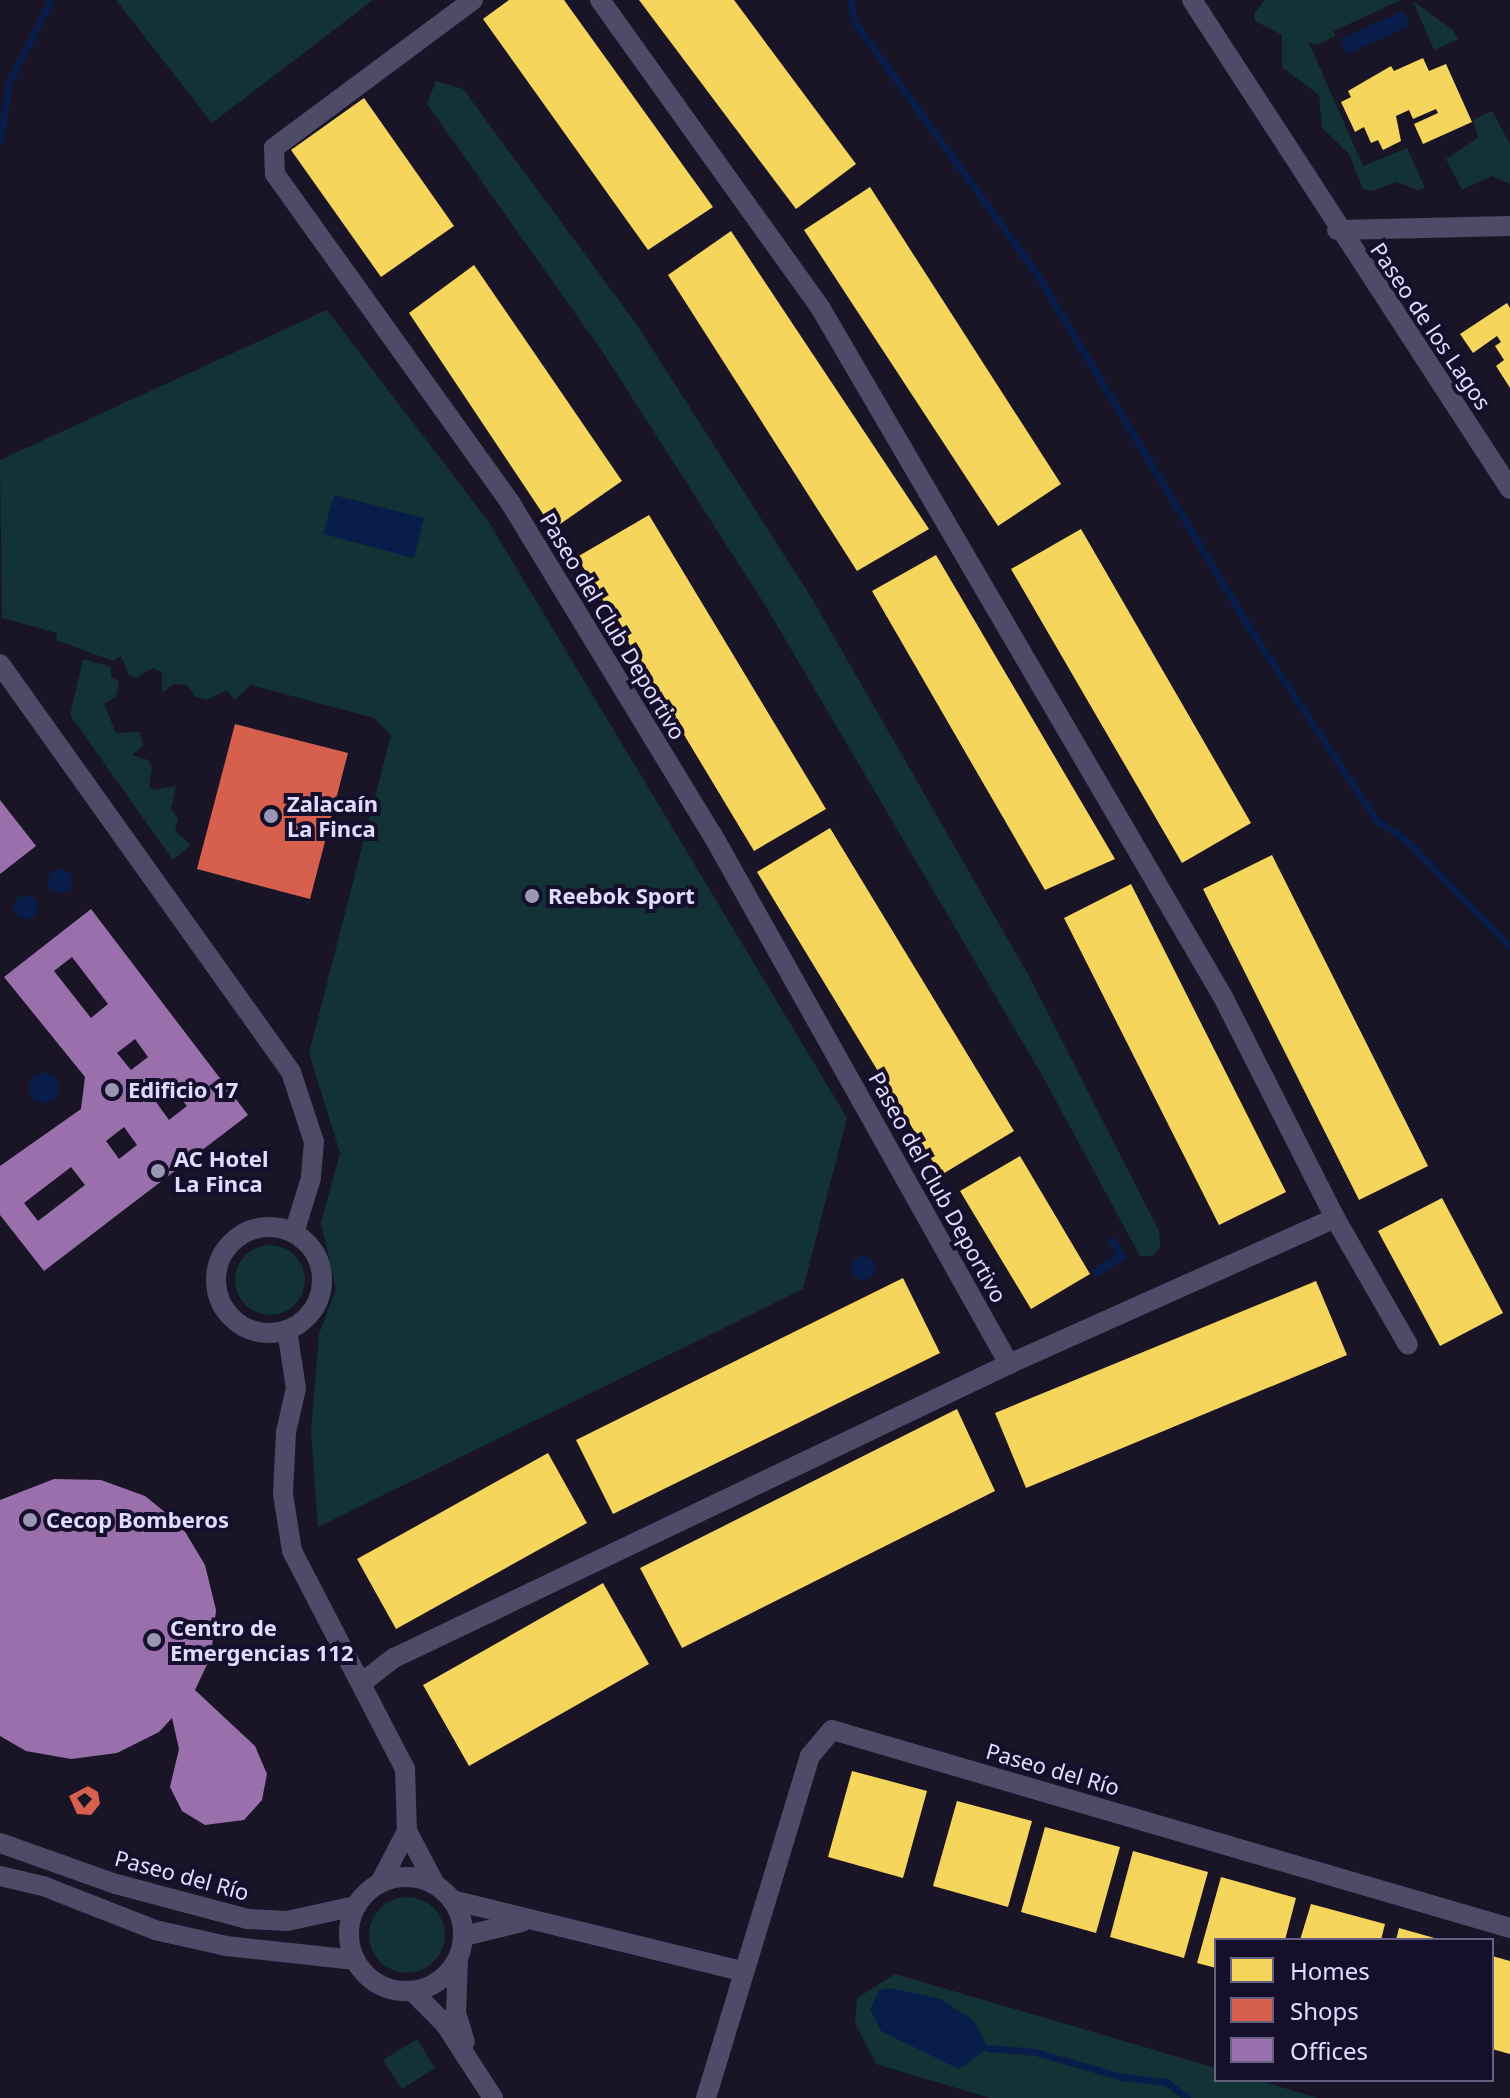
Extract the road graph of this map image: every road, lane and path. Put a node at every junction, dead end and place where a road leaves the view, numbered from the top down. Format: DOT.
graph roads {
  1 [pos="473,0"];
  2 [pos="600,0"];
  3 [pos="1192,0"];
  4 [pos="1510,226"];
  5 [pos="1337,230"];
  6 [pos="1510,489"];
  7 [pos="0,664"];
  8 [pos="1335,1218"];
  9 [pos="294,1233"];
  10 [pos="287,1330"];
  11 [pos="1408,1345"];
  12 [pos="1009,1364"];
  13 [pos="363,1682"];
  14 [pos="407,1831"];
  15 [pos="0,1843"];
  16 [pos="0,1876"];
  17 [pos="380,1883"];
  18 [pos="435,1884"];
  19 [pos="452,1900"];
  20 [pos="356,1906"];
  21 [pos="546,1920"];
  22 [pos="1510,1928"];
  23 [pos="464,1936"];
  24 [pos="355,1960"];
  25 [pos="458,1960"];
  26 [pos="742,1971"];
  27 [pos="412,1991"];
  28 [pos="472,2064"];
  29 [pos="493,2098"];
  30 [pos="706,2098"];
  1 -- 12 [label="street, Paseo del Club Deportivo"];
  2 -- 8 [label="street"];
  3 -- 5 [label="street, Paseo de los Lagos"];
  4 -- 5 [label="street, Paseo de los Lagos"];
  5 -- 6 [label="street, Paseo de los Lagos"];
  7 -- 9 [label="street"];
  8 -- 11 [label="street"];
  8 -- 12 [label="street"];
  9 -- 10 [label="street"];
  9 -- 10 [label="street"];
  10 -- 13 [label="street"];
  12 -- 13 [label="street"];
  13 -- 14 [label="street"];
  14 -- 17 [label="street"];
  14 -- 18 [label="street"];
  15 -- 20 [label="street, Paseo del Río"];
  16 -- 24 [label="street"];
  17 -- 18 [label="street"];
  17 -- 20 [label="street"];
  18 -- 19 [label="street"];
  19 -- 21 [label="street"];
  19 -- 23 [label="street"];
  20 -- 24 [label="street"];
  21 -- 23 [label="street"];
  21 -- 26 [label="street"];
  22 -- 26 [label="street, Paseo del Río"];
  23 -- 25 [label="street"];
  24 -- 27 [label="street"];
  25 -- 27 [label="street"];
  25 -- 28 [label="street"];
  26 -- 30 [label="street, Paseo del Río"];
  27 -- 28 [label="street"];
  28 -- 29 [label="street"];
}
